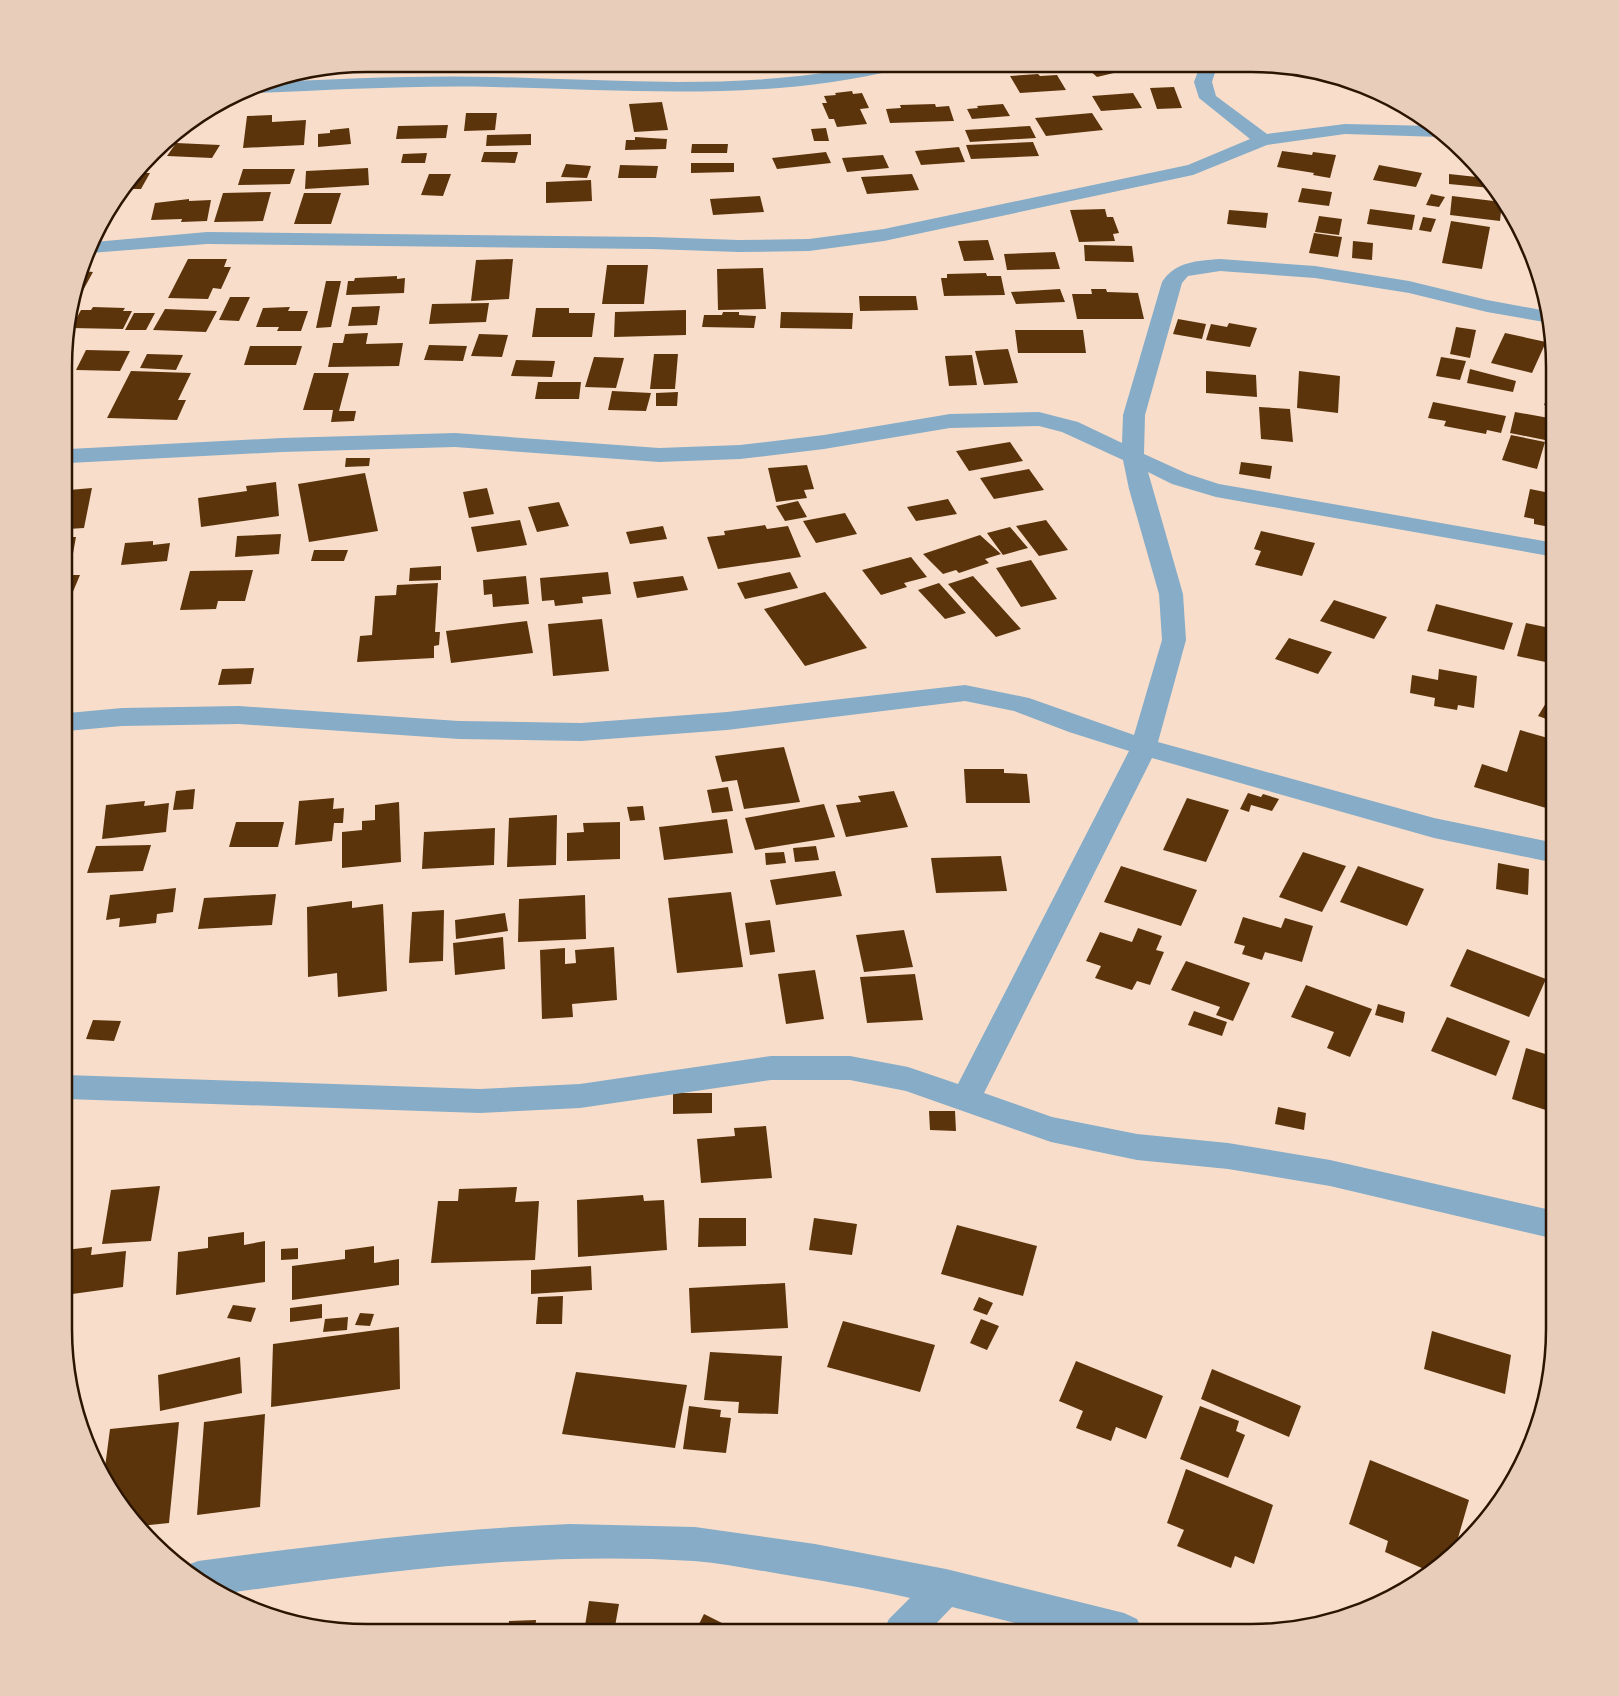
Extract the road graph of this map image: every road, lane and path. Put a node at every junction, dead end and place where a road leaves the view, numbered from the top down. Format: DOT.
graph roads {
  1 [pos="858,72"];
  2 [pos="1207,72"];
  3 [pos="276,87"];
  4 [pos="1429,132"];
  5 [pos="1263,140"];
  6 [pos="98,247"];
  7 [pos="1542,316"];
  8 [pos="72,456"];
  9 [pos="1133,456"];
  10 [pos="1546,548"];
  11 [pos="72,722"];
  12 [pos="1144,747"];
  13 [pos="1546,852"];
  14 [pos="72,1086"];
  15 [pos="965,1100"];
  16 [pos="1546,1223"];
  17 [pos="210,1577"];
  18 [pos="946,1587"];
  19 [pos="910,1624"];
  20 [pos="1092,1624"];
  1 -- 3 [label="street"];
  2 -- 5 [label="street"];
  4 -- 5 [label="street"];
  5 -- 6 [label="street"];
  7 -- 9 [label="street"];
  8 -- 9 [label="street"];
  9 -- 10 [label="street"];
  9 -- 12 [label="street"];
  11 -- 12 [label="street"];
  12 -- 13 [label="street"];
  12 -- 15 [label="street"];
  14 -- 15 [label="street"];
  15 -- 16 [label="street"];
  17 -- 18 [label="street"];
  18 -- 19 [label="street"];
  18 -- 20 [label="street"];
}
